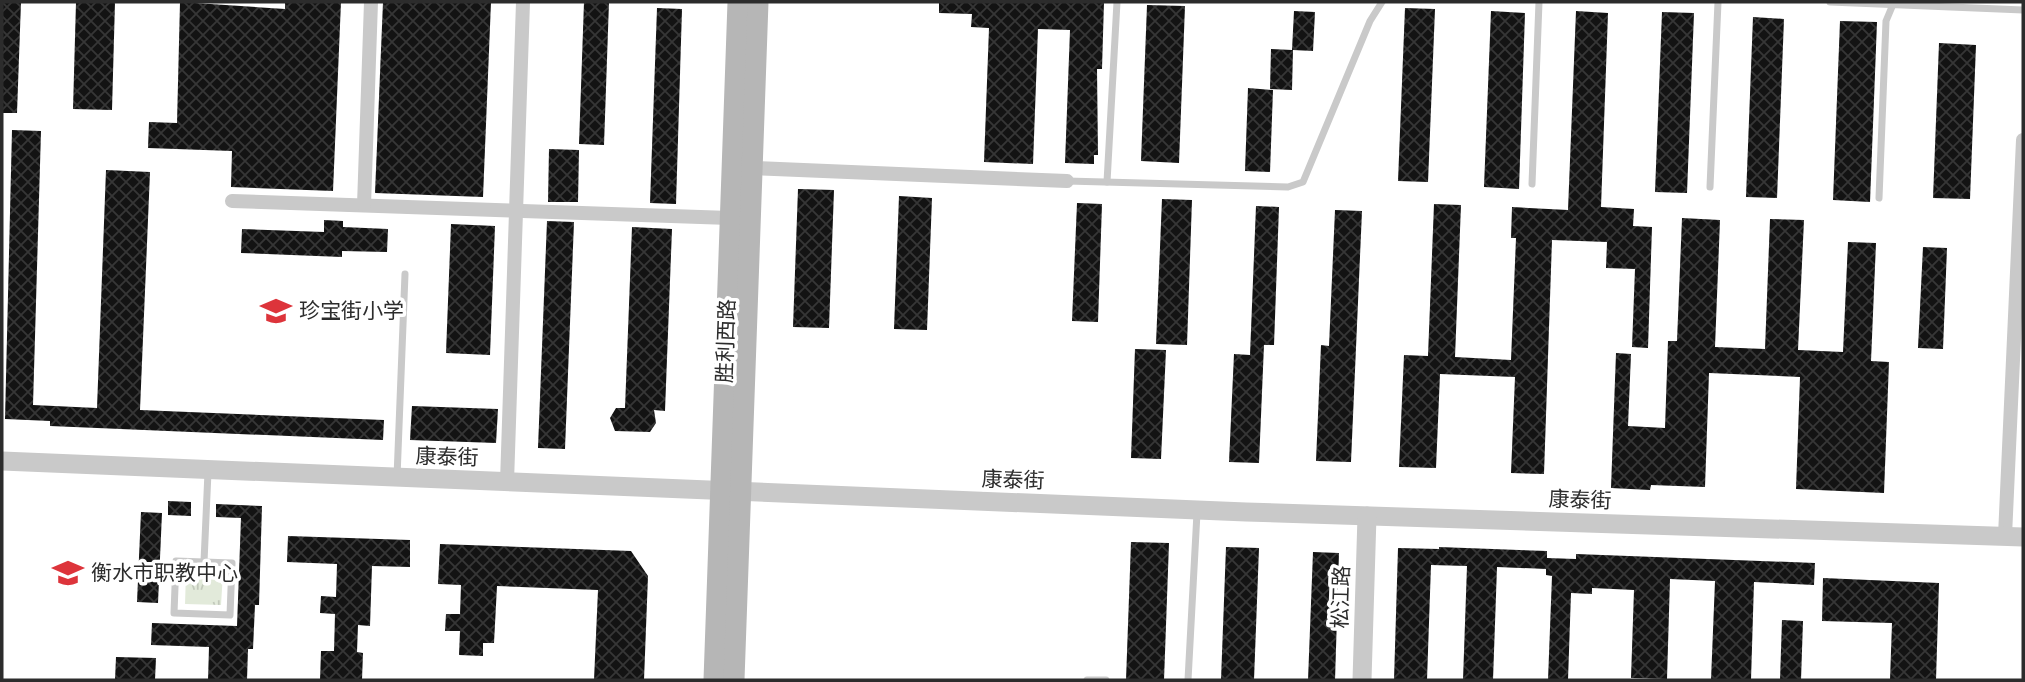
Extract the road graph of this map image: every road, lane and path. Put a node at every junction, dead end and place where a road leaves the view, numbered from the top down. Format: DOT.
graph roads {
  1 [pos="371,2"];
  2 [pos="523,2"];
  3 [pos="738,2"];
  4 [pos="758,2"];
  5 [pos="1117,2"];
  6 [pos="1382,2"];
  7 [pos="1539,2"];
  8 [pos="1718,2"];
  9 [pos="1830,2"];
  10 [pos="1894,3"];
  11 [pos="2023,10"];
  12 [pos="2023,140"];
  13 [pos="753,168"];
  14 [pos="1067,181"];
  15 [pos="1107,182"];
  16 [pos="1532,184"];
  17 [pos="1710,187"];
  18 [pos="1879,198"];
  19 [pos="232,201"];
  20 [pos="364,205"];
  21 [pos="516,211"];
  22 [pos="730,218"];
  23 [pos="405,274"];
  24 [pos="2,461"];
  25 [pos="208,470"];
  26 [pos="397,477"];
  27 [pos="507,482"];
  28 [pos="731,491"];
  29 [pos="1197,510"];
  30 [pos="1367,516"];
  31 [pos="2014,536"];
  32 [pos="204,562"];
  33 [pos="714,680"];
  34 [pos="734,680"];
  35 [pos="1087,680"];
  36 [pos="1107,680"];
  37 [pos="1188,680"];
  38 [pos="1362,680"];
  1 -- 20 [label="street"];
  2 -- 21 [label="street"];
  3 -- 22 [label="main road, 胜利西路"];
  4 -- 13 [label="main road, 胜利西路"];
  5 -- 15 [label="lane"];
  6 -- 15 [label="lane"];
  7 -- 16 [label="lane"];
  8 -- 17 [label="lane"];
  9 -- 10 [label="lane"];
  10 -- 11 [label="lane"];
  10 -- 18 [label="lane"];
  12 -- 31 [label="street"];
  13 -- 14 [label="street"];
  13 -- 28 [label="main road, 胜利西路"];
  14 -- 15 [label="lane"];
  19 -- 20 [label="street"];
  20 -- 21 [label="street"];
  21 -- 22 [label="street"];
  21 -- 27 [label="street"];
  22 -- 28 [label="main road, 胜利西路"];
  23 -- 26 [label="lane"];
  24 -- 25 [label="street, 康泰街"];
  25 -- 26 [label="street, 康泰街"];
  25 -- 32 [label="lane"];
  26 -- 27 [label="street, 康泰街"];
  27 -- 28 [label="street, 康泰街"];
  28 -- 29 [label="street, 康泰街"];
  28 -- 33 [label="main road, 胜利西路"];
  28 -- 34 [label="main road, 胜利西路"];
  29 -- 30 [label="street, 康泰街"];
  29 -- 37 [label="lane"];
  30 -- 31 [label="street, 康泰街"];
  30 -- 38 [label="street, 松江路"];
  32 -- 32 [label="lane"];
  35 -- 36 [label="lane"];
}
